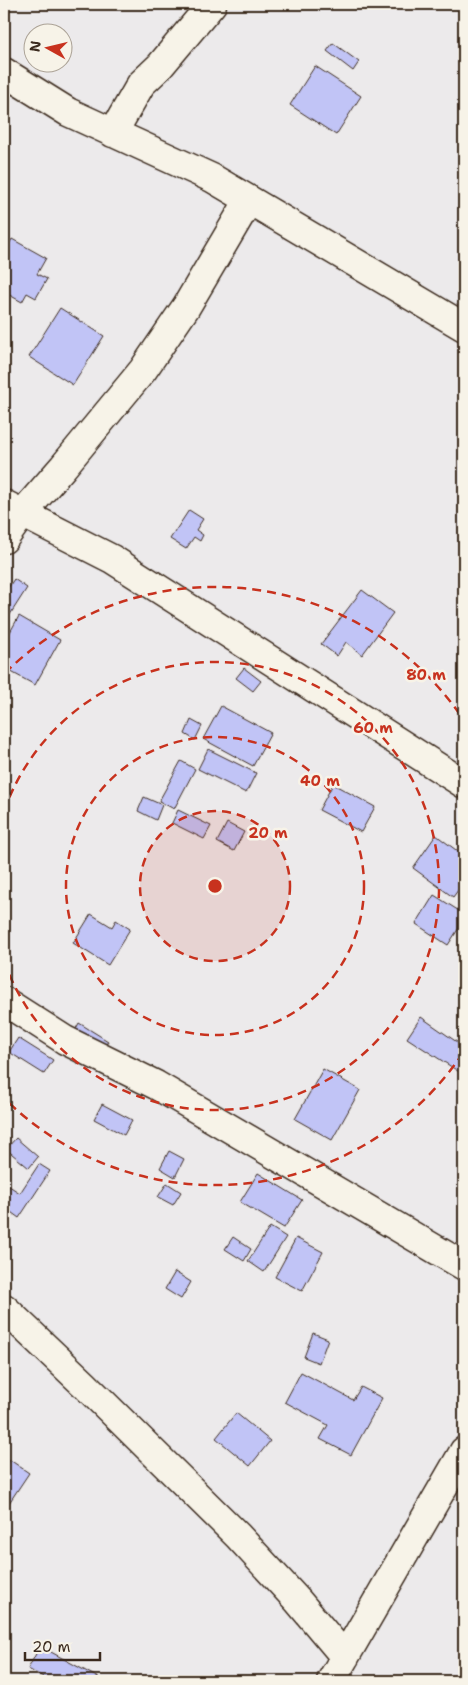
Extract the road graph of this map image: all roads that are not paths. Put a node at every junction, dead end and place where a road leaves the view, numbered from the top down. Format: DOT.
graph roads {
  1 [pos="212,4"];
  2 [pos="4,72"];
  3 [pos="113,133"];
  4 [pos="249,200"];
  5 [pos="464,326"];
  6 [pos="13,509"];
  7 [pos="4,539"];
  8 [pos="464,784"];
  9 [pos="4,1001"];
  10 [pos="464,1266"];
  11 [pos="4,1308"];
  12 [pos="464,1451"];
  13 [pos="345,1657"];
  14 [pos="331,1681"];
  1 -- 3 [label="street"];
  2 -- 3 [label="street"];
  3 -- 4 [label="street"];
  4 -- 5 [label="street"];
  4 -- 6 [label="street"];
  6 -- 7 [label="street"];
  6 -- 8 [label="street"];
  9 -- 10 [label="street"];
  11 -- 13 [label="street"];
  12 -- 13 [label="street"];
  13 -- 14 [label="street"];
}
